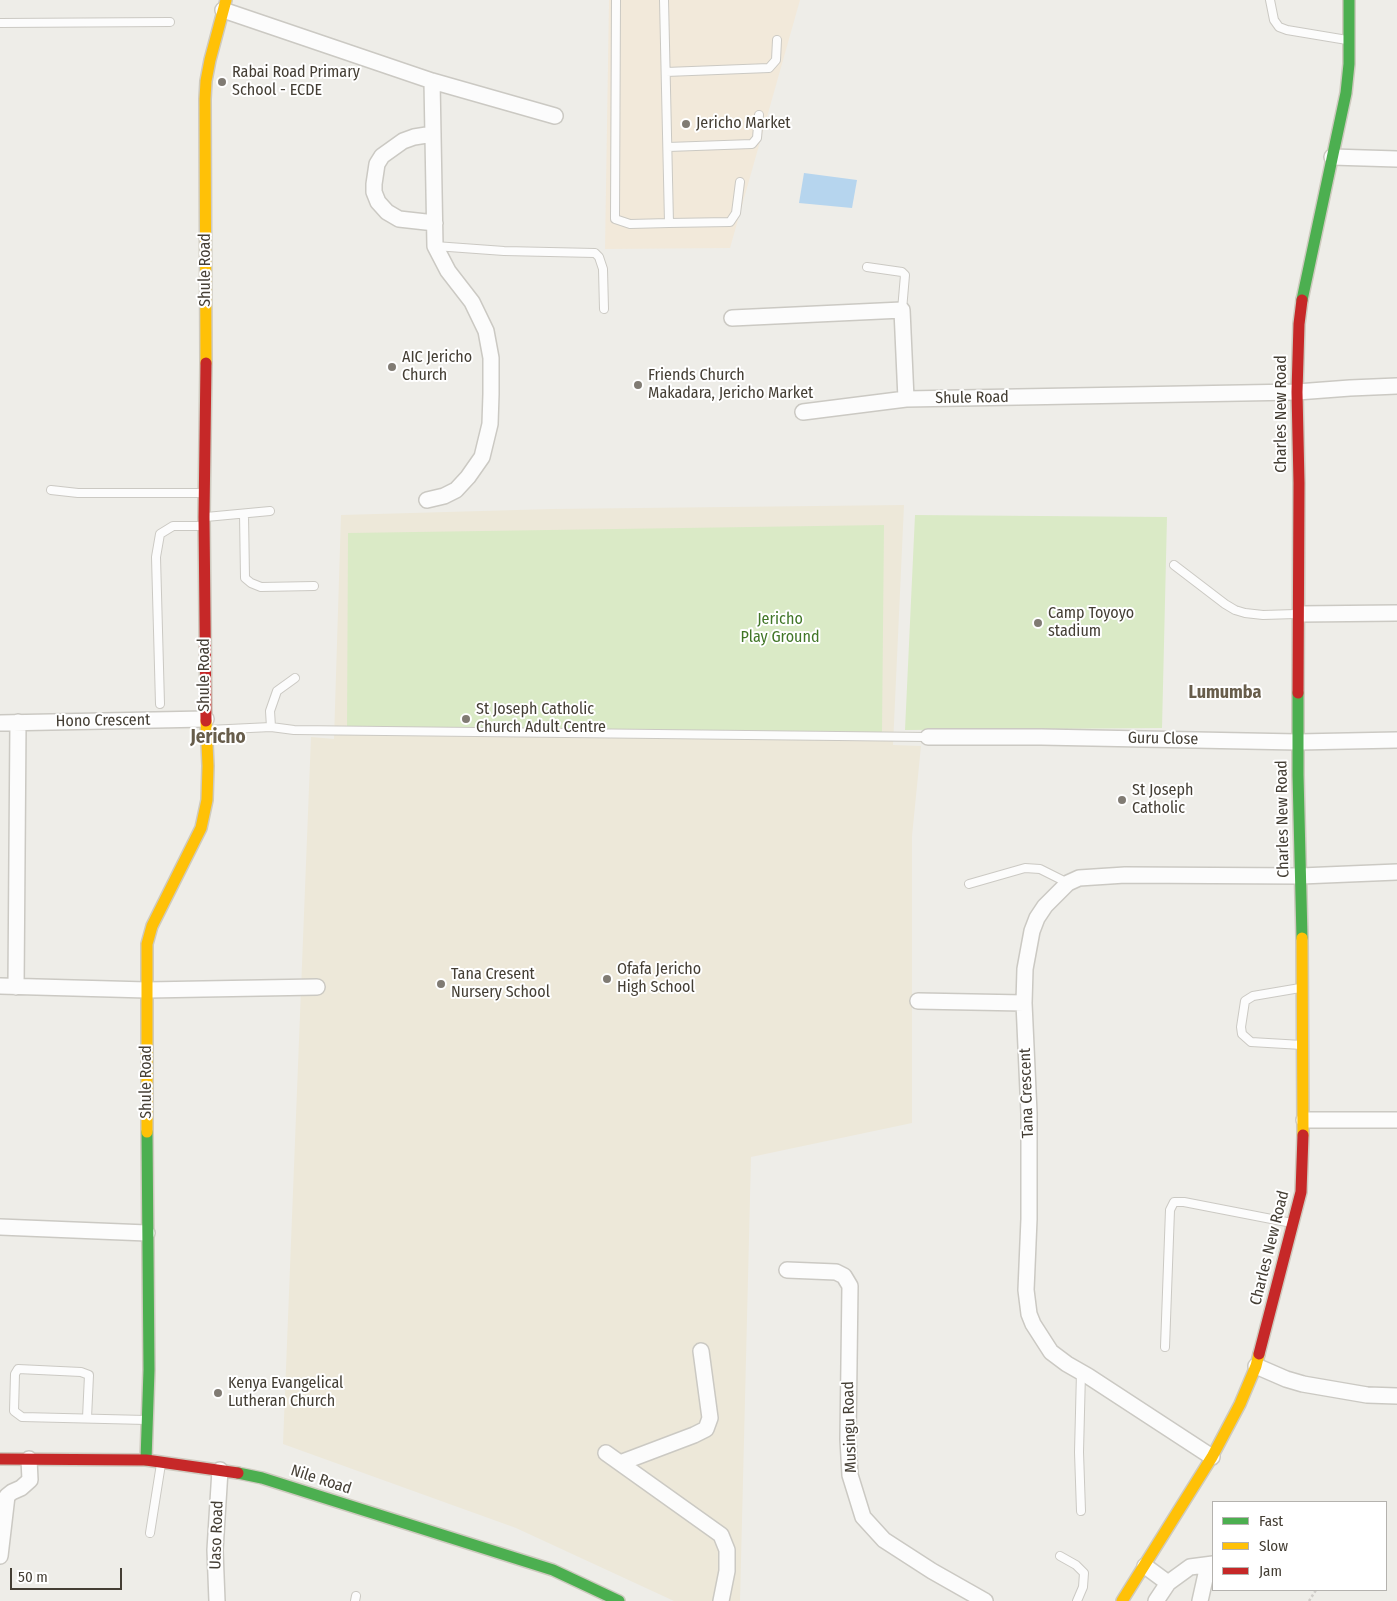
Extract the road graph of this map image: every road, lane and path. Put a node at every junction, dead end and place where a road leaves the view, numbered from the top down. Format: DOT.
graph roads {
  1 [pos="616,0"];
  2 [pos="664,0"];
  3 [pos="1270,0"];
  4 [pos="1349,0"];
  5 [pos="225,5"];
  6 [pos="170,22"];
  7 [pos="0,23"];
  8 [pos="777,40"];
  9 [pos="1349,40"];
  10 [pos="666,72"];
  11 [pos="432,81"];
  12 [pos="759,115"];
  13 [pos="555,116"];
  14 [pos="433,134"];
  15 [pos="668,147"];
  16 [pos="1332,157"];
  17 [pos="1397,158"];
  18 [pos="740,182"];
  19 [pos="435,223"];
  20 [pos="669,223"];
  21 [pos="435,246"];
  22 [pos="867,267"];
  23 [pos="604,309"];
  24 [pos="902,310"];
  25 [pos="732,318"];
  26 [pos="1397,386"];
  27 [pos="1297,392"];
  28 [pos="906,399"];
  29 [pos="803,412"];
  30 [pos="50,490"];
  31 [pos="204,493"];
  32 [pos="427,500"];
  33 [pos="270,511"];
  34 [pos="244,514"];
  35 [pos="204,522"];
  36 [pos="1174,565"];
  37 [pos="314,586"];
  38 [pos="1397,613"];
  39 [pos="1299,614"];
  40 [pos="295,678"];
  41 [pos="160,704"];
  42 [pos="18,722"];
  43 [pos="0,723"];
  44 [pos="206,725"];
  45 [pos="271,727"];
  46 [pos="928,737"];
  47 [pos="1397,740"];
  48 [pos="1298,742"];
  49 [pos="1397,872"];
  50 [pos="1301,876"];
  51 [pos="1068,883"];
  52 [pos="969,884"];
  53 [pos="0,986"];
  54 [pos="317,986"];
  55 [pos="16,987"];
  56 [pos="1302,988"];
  57 [pos="147,990"];
  58 [pos="918,1001"];
  59 [pos="1024,1003"];
  60 [pos="1304,1046"];
  61 [pos="1304,1120"];
  62 [pos="1397,1120"];
  63 [pos="1294,1224"];
  64 [pos="0,1228"];
  65 [pos="147,1233"];
  66 [pos="787,1270"];
  67 [pos="1164,1347"];
  68 [pos="701,1351"];
  69 [pos="1256,1366"];
  70 [pos="1081,1372"];
  71 [pos="1397,1396"];
  72 [pos="87,1418"];
  73 [pos="147,1420"];
  74 [pos="606,1453"];
  75 [pos="1212,1457"];
  76 [pos="0,1459"];
  77 [pos="29,1459"];
  78 [pos="146,1460"];
  79 [pos="161,1462"];
  80 [pos="620,1463"];
  81 [pos="220,1470"];
  82 [pos="1081,1511"];
  83 [pos="150,1533"];
  84 [pos="0,1556"];
  85 [pos="1060,1556"];
  86 [pos="1210,1564"];
  87 [pos="1145,1566"];
  88 [pos="1168,1583"];
  89 [pos="1162,1599"];
  90 [pos="217,1601"];
  91 [pos="618,1601"];
  92 [pos="721,1601"];
  93 [pos="985,1601"];
  94 [pos="1077,1601"];
  95 [pos="1122,1601"];
  96 [pos="1200,1601"];
  1 -- 20 [label="lane"];
  2 -- 10 [label="lane"];
  3 -- 9 [label="lane"];
  4 -- 9 [label="street, Charles New Road"];
  5 -- 11 [label="street"];
  5 -- 31 [label="street, Shule Road"];
  6 -- 7 [label="lane"];
  8 -- 10 [label="lane"];
  9 -- 16 [label="street, Charles New Road"];
  10 -- 15 [label="lane"];
  11 -- 13 [label="street"];
  11 -- 14 [label="street"];
  12 -- 15 [label="lane"];
  14 -- 19 [label="street"];
  14 -- 19 [label="street"];
  15 -- 20 [label="lane"];
  16 -- 17 [label="street"];
  16 -- 27 [label="street, Charles New Road"];
  18 -- 20 [label="lane"];
  19 -- 21 [label="street"];
  21 -- 23 [label="lane"];
  21 -- 32 [label="street"];
  22 -- 24 [label="lane"];
  24 -- 25 [label="street"];
  24 -- 28 [label="street"];
  26 -- 27 [label="street, Shule Road"];
  27 -- 28 [label="street, Shule Road"];
  27 -- 39 [label="street, Charles New Road"];
  28 -- 29 [label="street, Shule Road"];
  30 -- 31 [label="lane"];
  31 -- 35 [label="street, Shule Road"];
  33 -- 34 [label="lane"];
  34 -- 35 [label="lane"];
  34 -- 37 [label="lane"];
  35 -- 41 [label="lane"];
  35 -- 44 [label="street, Shule Road"];
  36 -- 39 [label="lane"];
  38 -- 39 [label="street"];
  39 -- 48 [label="street, Charles New Road"];
  40 -- 45 [label="lane"];
  42 -- 43 [label="street, Hono Crescent"];
  42 -- 44 [label="street, Hono Crescent"];
  42 -- 55 [label="street"];
  44 -- 45 [label="lane"];
  44 -- 57 [label="street, Shule Road"];
  45 -- 46 [label="lane"];
  46 -- 48 [label="street, Guru Close"];
  47 -- 48 [label="street, Guru Close"];
  48 -- 50 [label="street, Charles New Road"];
  49 -- 50 [label="street"];
  50 -- 51 [label="street"];
  50 -- 56 [label="street, Charles New Road"];
  51 -- 52 [label="lane"];
  51 -- 59 [label="street, Tana Crescent"];
  53 -- 55 [label="street"];
  54 -- 57 [label="street"];
  55 -- 57 [label="street"];
  56 -- 60 [label="street, Charles New Road"];
  56 -- 60 [label="lane"];
  57 -- 65 [label="street, Shule Road"];
  58 -- 59 [label="street"];
  59 -- 70 [label="street, Tana Crescent"];
  60 -- 61 [label="street, Charles New Road"];
  61 -- 62 [label="street"];
  61 -- 63 [label="street, Charles New Road"];
  63 -- 67 [label="lane"];
  63 -- 69 [label="street, Charles New Road"];
  64 -- 65 [label="street"];
  65 -- 73 [label="street, Shule Road"];
  66 -- 93 [label="street, Musingu Road"];
  68 -- 80 [label="street"];
  69 -- 71 [label="street"];
  69 -- 75 [label="street, Charles New Road"];
  70 -- 75 [label="street, Tana Crescent"];
  70 -- 82 [label="lane"];
  72 -- 72 [label="lane"];
  72 -- 73 [label="lane"];
  73 -- 78 [label="street, Shule Road"];
  74 -- 80 [label="street"];
  75 -- 87 [label="street, Charles New Road"];
  76 -- 77 [label="street, Nile Road"];
  77 -- 78 [label="street, Nile Road"];
  77 -- 84 [label="street"];
  78 -- 79 [label="street, Nile Road"];
  79 -- 81 [label="street, Nile Road"];
  79 -- 83 [label="lane"];
  80 -- 92 [label="street"];
  81 -- 90 [label="street, Uaso Road"];
  81 -- 91 [label="street, Nile Road"];
  85 -- 94 [label="lane"];
  86 -- 88 [label="street"];
  86 -- 96 [label="street"];
  87 -- 88 [label="street"];
  87 -- 95 [label="street, Charles New Road"];
  88 -- 89 [label="street"];
}
